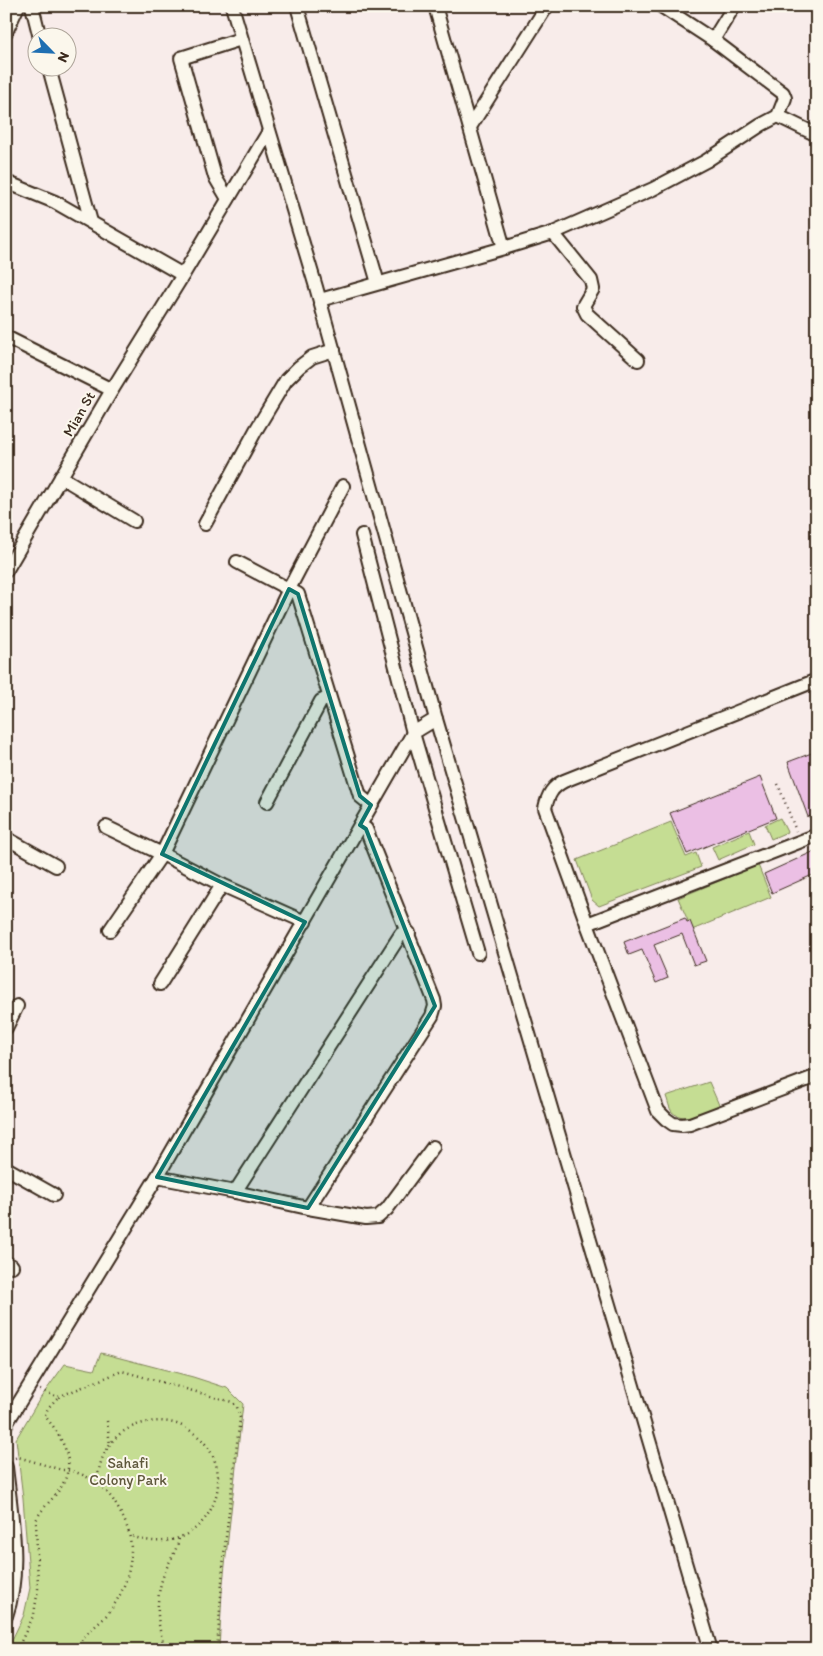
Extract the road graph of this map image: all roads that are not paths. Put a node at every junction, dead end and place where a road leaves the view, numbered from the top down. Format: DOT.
graph roads {
  1 [pos="18,6"];
  2 [pos="32,6"];
  3 [pos="232,6"];
  4 [pos="297,6"];
  5 [pos="436,6"];
  6 [pos="547,6"];
  7 [pos="661,6"];
  8 [pos="734,6"];
  9 [pos="38,28"];
  10 [pos="6,32"];
  11 [pos="241,39"];
  12 [pos="713,40"];
  13 [pos="51,78"];
  14 [pos="778,116"];
  15 [pos="470,127"];
  16 [pos="269,131"];
  17 [pos="817,135"];
  18 [pos="6,182"];
  19 [pos="228,200"];
  20 [pos="91,222"];
  21 [pos="553,233"];
  22 [pos="504,248"];
  23 [pos="183,276"];
  24 [pos="378,283"];
  25 [pos="320,300"];
  26 [pos="6,336"];
  27 [pos="334,350"];
  28 [pos="638,360"];
  29 [pos="112,390"];
  30 [pos="61,477"];
  31 [pos="343,486"];
  32 [pos="134,521"];
  33 [pos="205,524"];
  34 [pos="362,535"];
  35 [pos="237,562"];
  36 [pos="6,571"];
  37 [pos="289,589"];
  38 [pos="817,680"];
  39 [pos="329,697"];
  40 [pos="436,719"];
  41 [pos="413,733"];
  42 [pos="267,802"];
  43 [pos="371,805"];
  44 [pos="360,825"];
  45 [pos="106,826"];
  46 [pos="817,835"];
  47 [pos="6,838"];
  48 [pos="162,854"];
  49 [pos="56,866"];
  50 [pos="222,885"];
  51 [pos="304,922"];
  52 [pos="586,924"];
  53 [pos="110,930"];
  54 [pos="408,933"];
  55 [pos="478,953"];
  56 [pos="160,984"];
  57 [pos="17,1006"];
  58 [pos="6,1028"];
  59 [pos="817,1076"];
  60 [pos="433,1147"];
  61 [pos="6,1168"];
  62 [pos="157,1177"];
  63 [pos="235,1192"];
  64 [pos="54,1195"];
  65 [pos="308,1208"];
  66 [pos="6,1424"];
  67 [pos="9,1462"];
  68 [pos="6,1616"];
  69 [pos="711,1650"];
  1 -- 10 [label="street"];
  2 -- 9 [label="street"];
  3 -- 11 [label="street"];
  4 -- 24 [label="street"];
  5 -- 15 [label="street"];
  6 -- 15 [label="street"];
  7 -- 12 [label="street"];
  8 -- 12 [label="street"];
  11 -- 16 [label="street"];
  11 -- 19 [label="street"];
  12 -- 14 [label="street"];
  13 -- 20 [label="street"];
  14 -- 17 [label="street"];
  14 -- 21 [label="street"];
  15 -- 22 [label="street"];
  16 -- 19 [label="street, Mian St"];
  16 -- 25 [label="street"];
  18 -- 20 [label="street"];
  19 -- 23 [label="street, Mian St"];
  20 -- 23 [label="street"];
  21 -- 22 [label="street"];
  21 -- 28 [label="street"];
  22 -- 24 [label="street"];
  23 -- 29 [label="street, Mian St"];
  24 -- 25 [label="street"];
  25 -- 27 [label="street"];
  26 -- 29 [label="street"];
  27 -- 33 [label="street"];
  27 -- 40 [label="street"];
  29 -- 30 [label="street, Mian St"];
  30 -- 32 [label="street"];
  30 -- 36 [label="street, Mian St"];
  31 -- 37 [label="street"];
  34 -- 41 [label="street"];
  35 -- 37 [label="street"];
  37 -- 39 [label="street"];
  37 -- 48 [label="street"];
  38 -- 52 [label="street"];
  39 -- 42 [label="street"];
  39 -- 43 [label="street"];
  40 -- 41 [label="street"];
  40 -- 69 [label="street"];
  41 -- 43 [label="street"];
  41 -- 55 [label="street"];
  43 -- 44 [label="street"];
  44 -- 51 [label="street"];
  44 -- 54 [label="street"];
  45 -- 48 [label="street"];
  46 -- 52 [label="street"];
  47 -- 49 [label="street"];
  48 -- 50 [label="street"];
  48 -- 53 [label="street"];
  50 -- 51 [label="street"];
  50 -- 56 [label="street"];
  51 -- 62 [label="street"];
  52 -- 59 [label="street"];
  54 -- 63 [label="street"];
  54 -- 65 [label="street"];
  57 -- 58 [label="street"];
  60 -- 65 [label="street"];
  61 -- 64 [label="street"];
  62 -- 63 [label="street"];
  62 -- 66 [label="street"];
  63 -- 65 [label="street"];
  67 -- 68 [label="street"];
}
